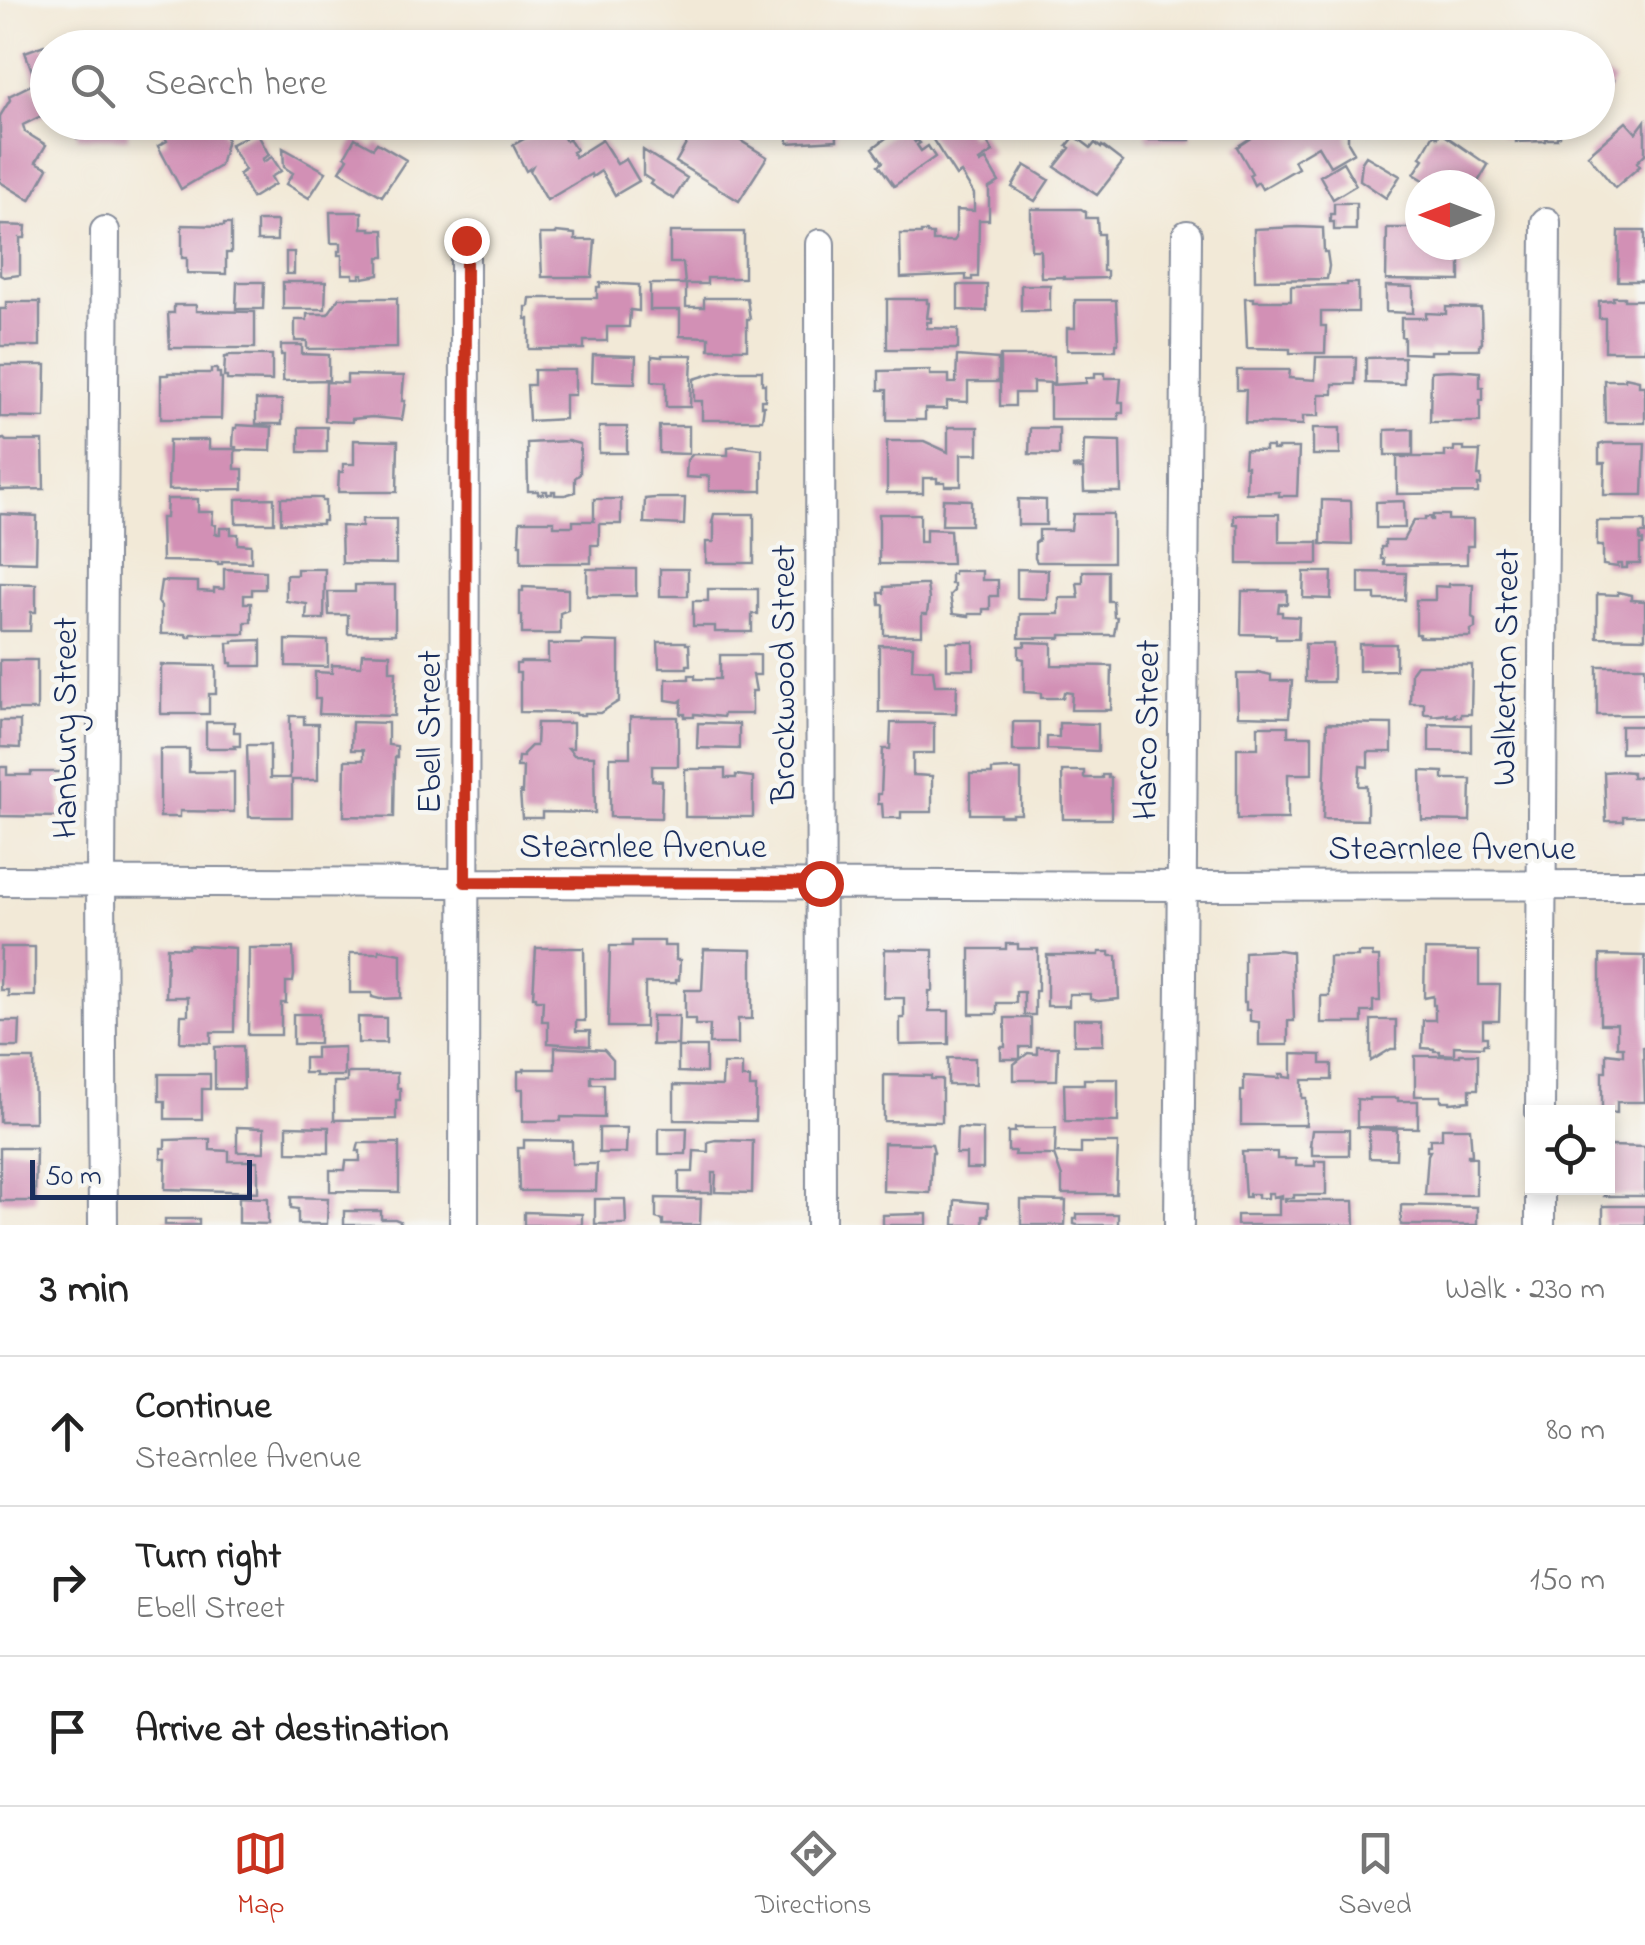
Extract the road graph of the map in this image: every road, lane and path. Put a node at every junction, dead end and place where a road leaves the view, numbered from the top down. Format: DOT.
graph roads {
  1 [pos="1546,222"];
  2 [pos="104,231"];
  3 [pos="1187,235"];
  4 [pos="466,240"];
  5 [pos="820,244"];
  6 [pos="0,881"];
  7 [pos="100,881"];
  8 [pos="465,882"];
  9 [pos="820,883"];
  10 [pos="1540,884"];
  11 [pos="1645,885"];
  12 [pos="1180,886"];
  13 [pos="1540,1105"];
  14 [pos="1540,1195"];
  15 [pos="104,1225"];
  16 [pos="464,1225"];
  17 [pos="821,1225"];
  18 [pos="1179,1225"];
  19 [pos="1540,1225"];
  1 -- 10 [label="street, Walkerton Street"];
  2 -- 7 [label="street, Hanbury Street"];
  3 -- 12 [label="street, Harco Street"];
  4 -- 8 [label="street, Ebell Street"];
  5 -- 9 [label="street, Brockwood Street"];
  6 -- 7 [label="street, Stearnlee Avenue"];
  7 -- 8 [label="street, Stearnlee Avenue"];
  7 -- 15 [label="street, Hanbury Street"];
  8 -- 9 [label="street, Stearnlee Avenue"];
  8 -- 16 [label="street, Ebell Street"];
  9 -- 12 [label="street, Stearnlee Avenue"];
  9 -- 17 [label="street, Brockwood Street"];
  10 -- 11 [label="street, Stearnlee Avenue"];
  10 -- 12 [label="street, Stearnlee Avenue"];
  10 -- 13 [label="street, Walkerton Street"];
  12 -- 18 [label="street, Harco Street"];
  14 -- 19 [label="street"];
}
